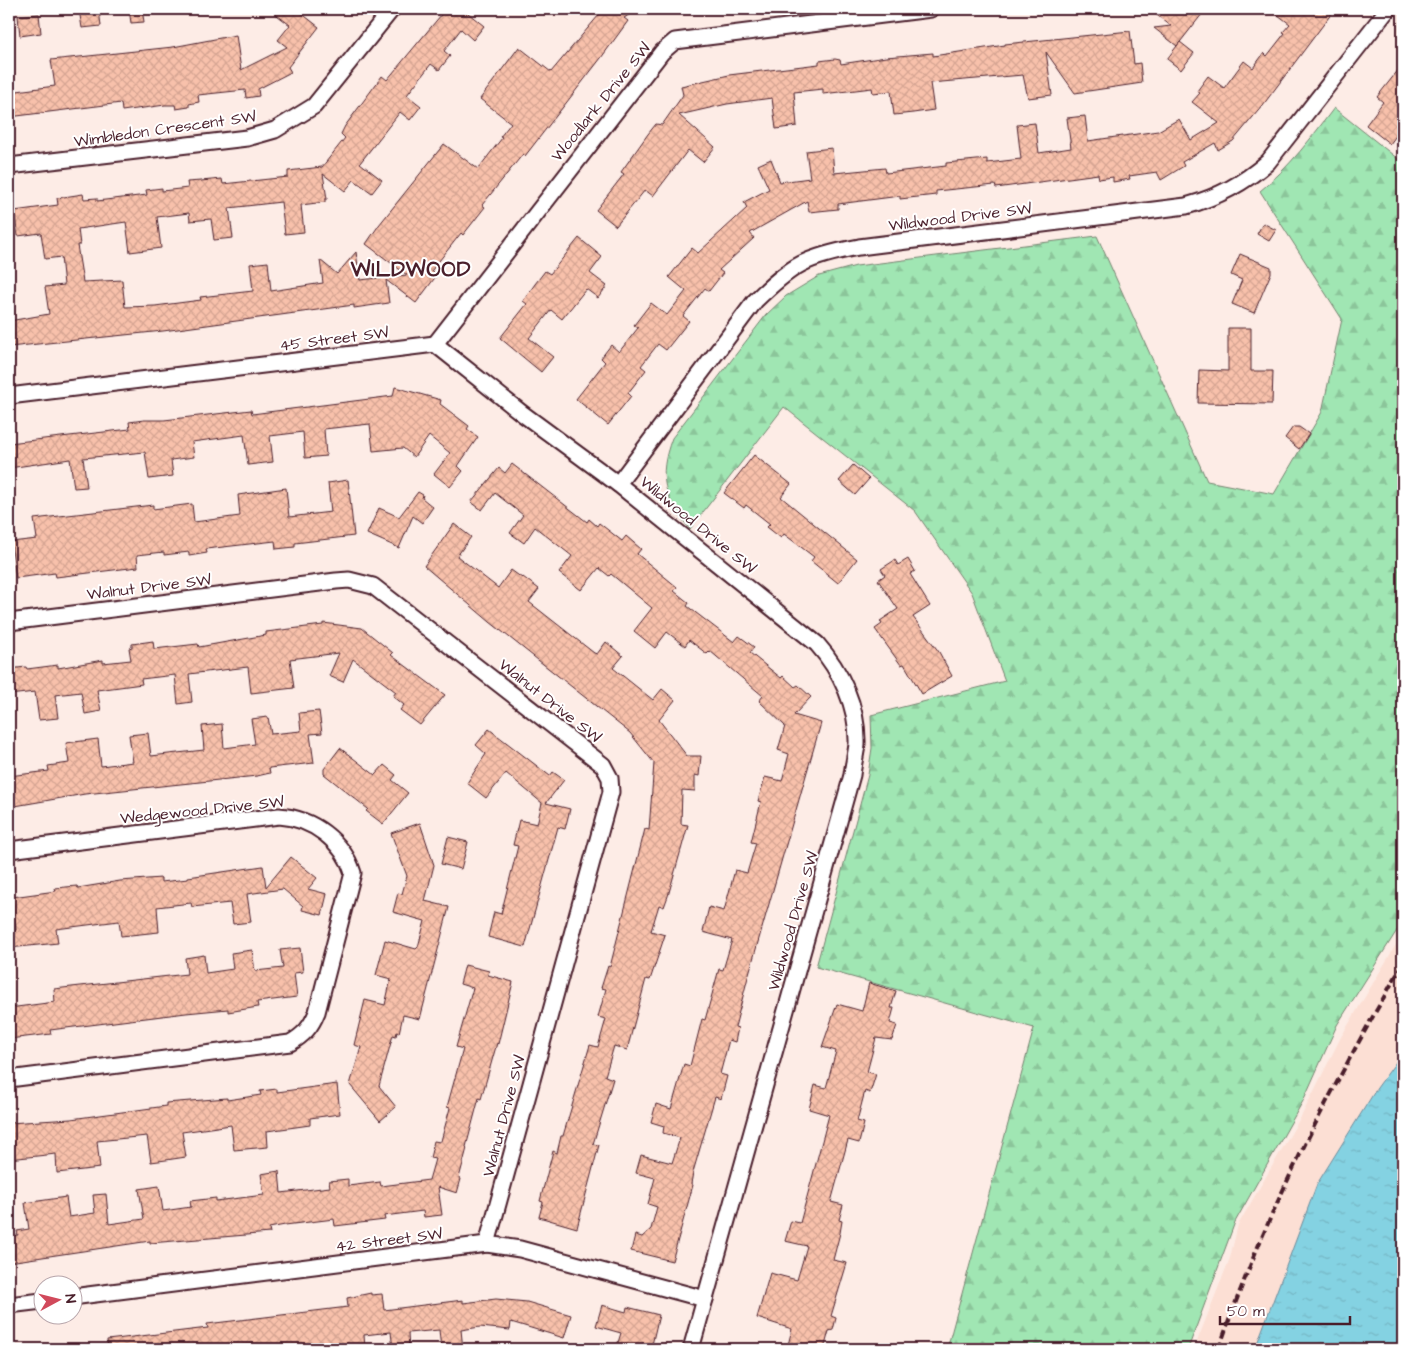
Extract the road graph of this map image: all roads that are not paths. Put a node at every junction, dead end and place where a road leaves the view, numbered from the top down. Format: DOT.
graph roads {
  1 [pos="392,9"];
  2 [pos="931,9"];
  3 [pos="1388,9"];
  4 [pos="9,166"];
  5 [pos="435,344"];
  6 [pos="9,396"];
  7 [pos="618,484"];
  8 [pos="9,622"];
  9 [pos="9,850"];
  10 [pos="9,1079"];
  11 [pos="487,1244"];
  12 [pos="82,1297"];
  13 [pos="705,1299"];
  14 [pos="32,1303"];
  15 [pos="9,1306"];
  16 [pos="691,1349"];
  1 -- 4 [label="street, Wimbledon Crescent SW"];
  2 -- 5 [label="street, Woodlark Drive SW"];
  3 -- 7 [label="street, Wildwood Drive SW"];
  5 -- 6 [label="street, 45 Street SW"];
  5 -- 7 [label="street"];
  7 -- 13 [label="street, Wildwood Drive SW"];
  8 -- 11 [label="street, Walnut Drive SW"];
  9 -- 10 [label="street, Wedgewood Drive SW"];
  11 -- 12 [label="street, 42 Street SW"];
  11 -- 13 [label="street, 42 Street SW"];
  13 -- 16 [label="street, Wildwood Drive SW"];
  14 -- 15 [label="street"];
}
